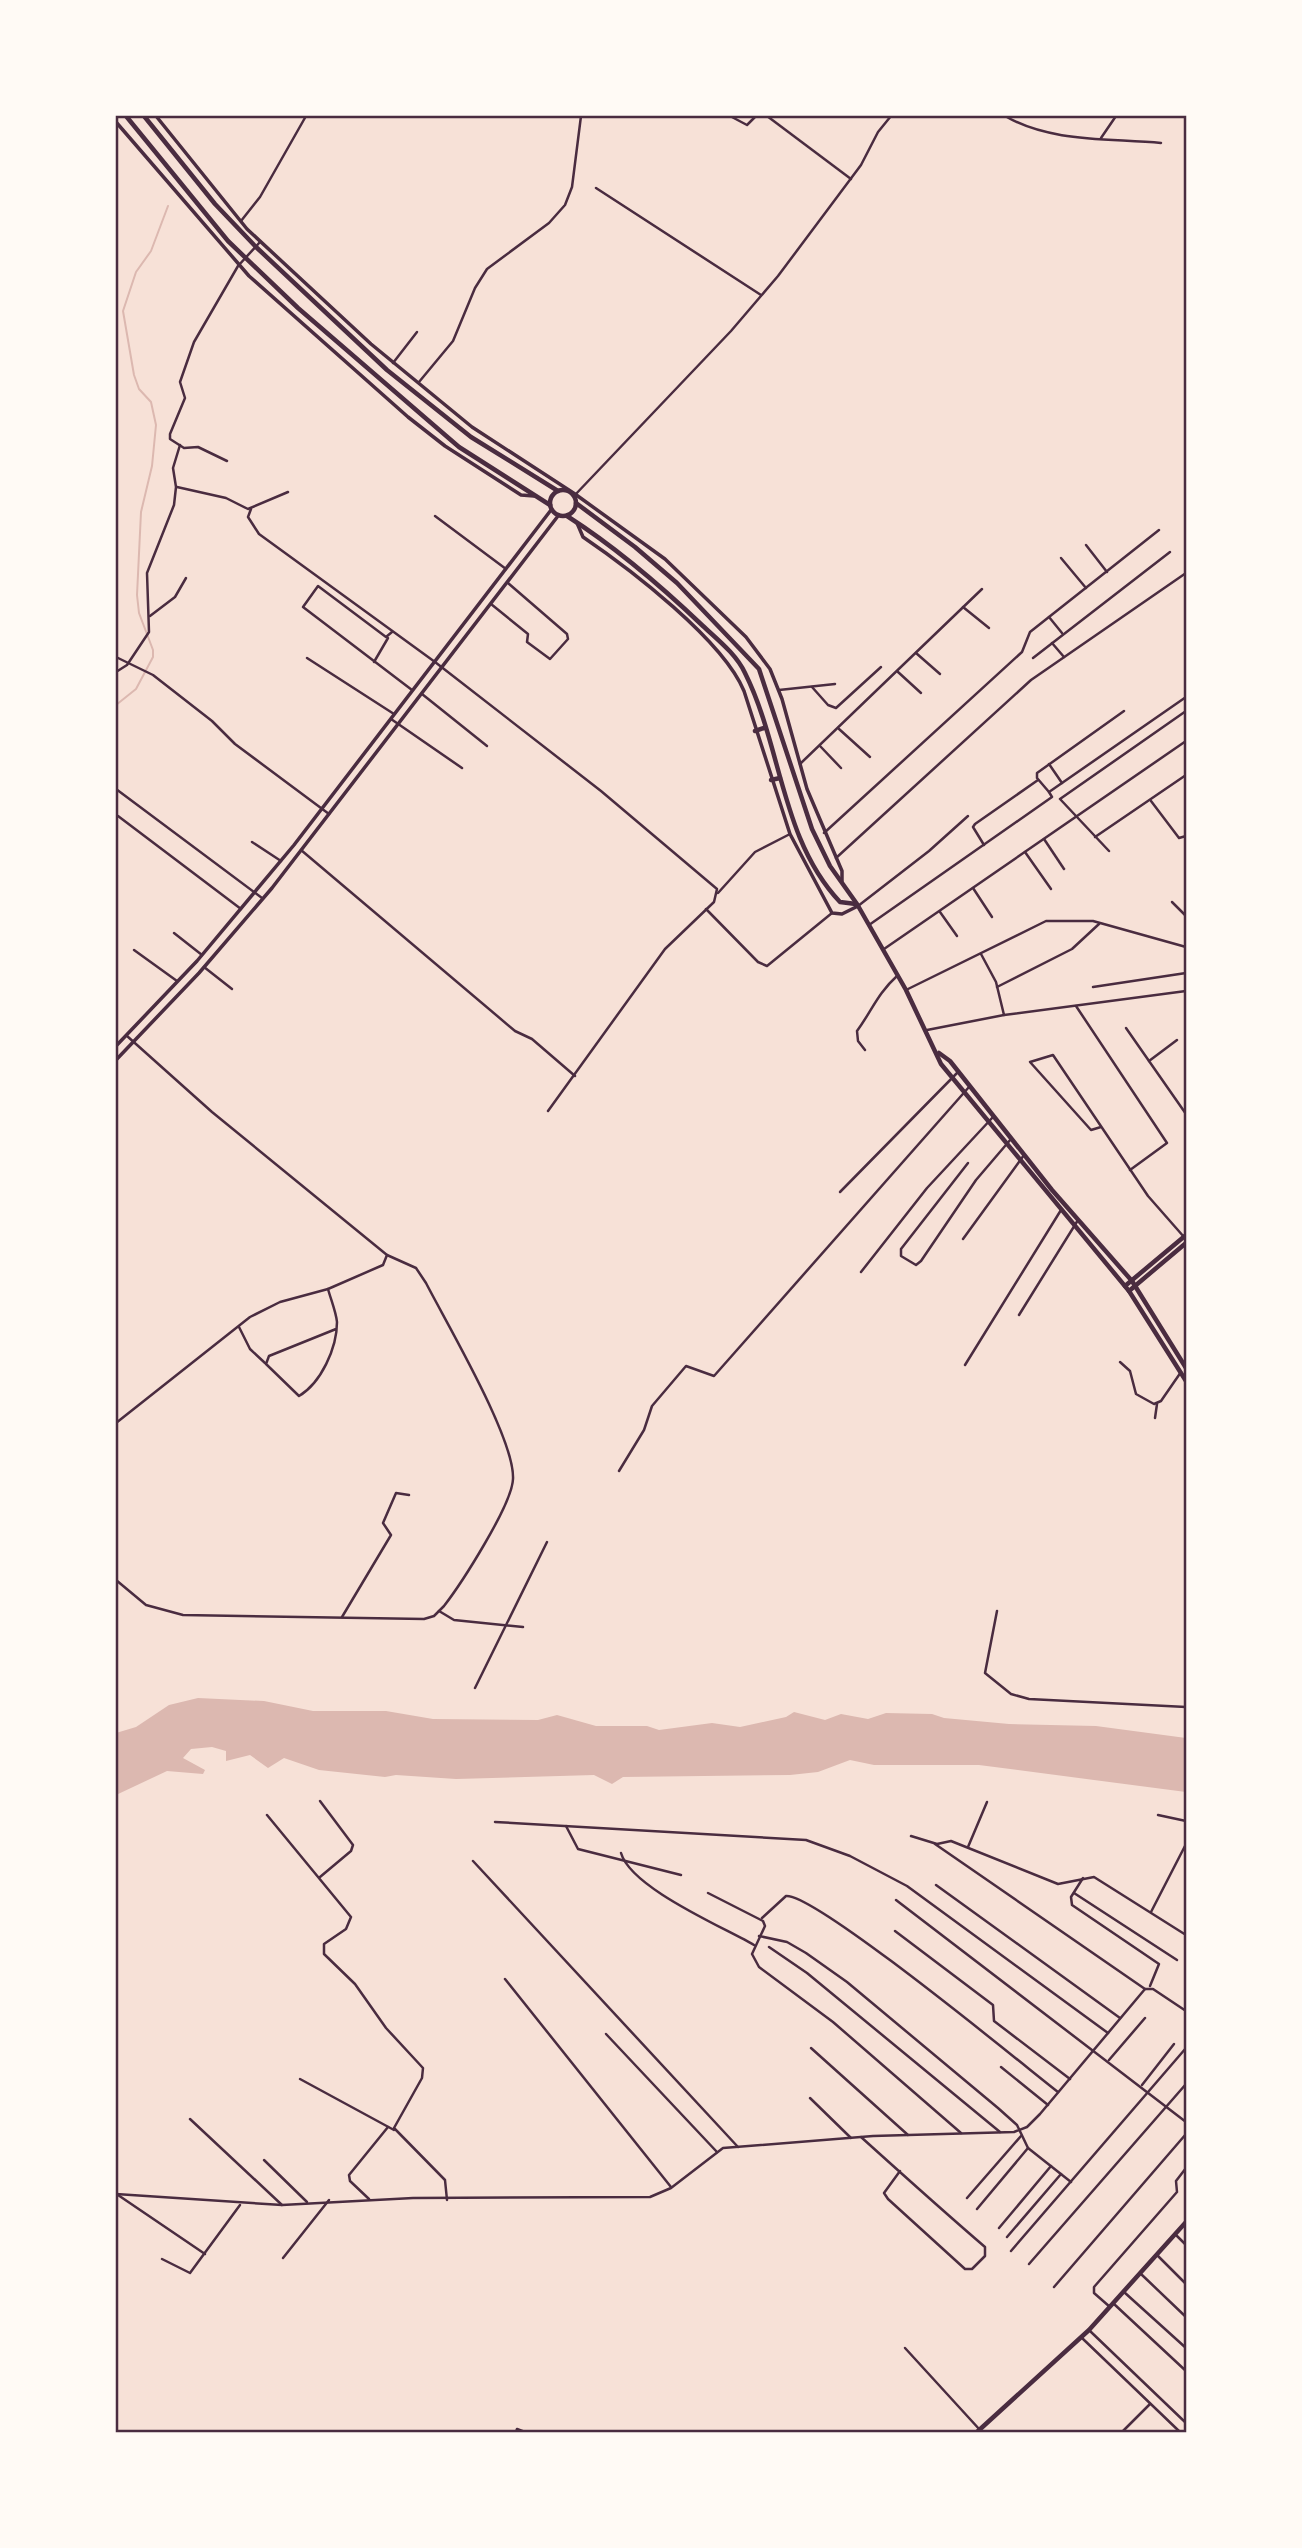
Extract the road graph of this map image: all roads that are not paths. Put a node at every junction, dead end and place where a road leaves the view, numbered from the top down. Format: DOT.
graph roads {
  1 [pos="125,116"];
  2 [pos="144,116"];
  3 [pos="156,116"];
  4 [pos="306,116"];
  5 [pos="581,116"];
  6 [pos="730,116"];
  7 [pos="756,116"];
  8 [pos="767,116"];
  9 [pos="891,116"];
  10 [pos="1005,116"];
  11 [pos="1116,116"];
  12 [pos="116,122"];
  13 [pos="1101,138"];
  14 [pos="1161,143"];
  15 [pos="850,179"];
  16 [pos="596,188"];
  17 [pos="241,221"];
  18 [pos="261,242"];
  19 [pos="256,247"];
  20 [pos="247,260"];
  21 [pos="238,266"];
  22 [pos="761,295"];
  23 [pos="416,332"];
  24 [pos="393,363"];
  25 [pos="418,384"];
  26 [pos="180,445"];
  27 [pos="227,461"];
  28 [pos="176,487"];
  29 [pos="558,491"];
  30 [pos="288,492"];
  31 [pos="574,495"];
  32 [pos="534,496"];
  33 [pos="576,503"];
  34 [pos="550,508"];
  35 [pos="251,509"];
  36 [pos="435,516"];
  37 [pos="558,516"];
  38 [pos="567,516"];
  39 [pos="577,522"];
  40 [pos="1159,530"];
  41 [pos="525,545"];
  42 [pos="1086,545"];
  43 [pos="532,551"];
  44 [pos="1170,552"];
  45 [pos="1061,558"];
  46 [pos="507,570"];
  47 [pos="1107,572"];
  48 [pos="1186,573"];
  49 [pos="186,578"];
  50 [pos="508,583"];
  51 [pos="982,589"];
  52 [pos="1086,589"];
  53 [pos="491,604"];
  54 [pos="963,607"];
  55 [pos="149,617"];
  56 [pos="1049,617"];
  57 [pos="989,628"];
  58 [pos="393,631"];
  59 [pos="1063,634"];
  60 [pos="388,638"];
  61 [pos="1052,643"];
  62 [pos="916,653"];
  63 [pos="116,657"];
  64 [pos="1063,657"];
  65 [pos="307,658"];
  66 [pos="1033,658"];
  67 [pos="374,662"];
  68 [pos="435,662"];
  69 [pos="127,665"];
  70 [pos="442,667"];
  71 [pos="881,667"];
  72 [pos="116,672"];
  73 [pos="898,672"];
  74 [pos="940,674"];
  75 [pos="835,684"];
  76 [pos="811,687"];
  77 [pos="412,690"];
  78 [pos="778,690"];
  79 [pos="921,693"];
  80 [pos="422,694"];
  81 [pos="1186,696"];
  82 [pos="1124,711"];
  83 [pos="1186,711"];
  84 [pos="392,717"];
  85 [pos="398,724"];
  86 [pos="764,728"];
  87 [pos="838,728"];
  88 [pos="755,731"];
  89 [pos="1186,741"];
  90 [pos="487,746"];
  91 [pos="820,746"];
  92 [pos="870,757"];
  93 [pos="800,764"];
  94 [pos="1049,764"];
  95 [pos="462,768"];
  96 [pos="841,768"];
  97 [pos="1186,775"];
  98 [pos="780,778"];
  99 [pos="771,780"];
  100 [pos="1038,780"];
  101 [pos="1062,783"];
  102 [pos="116,789"];
  103 [pos="1049,792"];
  104 [pos="1151,801"];
  105 [pos="323,808"];
  106 [pos="329,814"];
  107 [pos="118,816"];
  108 [pos="968,816"];
  109 [pos="1075,817"];
  110 [pos="824,833"];
  111 [pos="790,834"];
  112 [pos="1186,836"];
  113 [pos="1095,837"];
  114 [pos="1044,839"];
  115 [pos="253,842"];
  116 [pos="984,845"];
  117 [pos="301,850"];
  118 [pos="1109,851"];
  119 [pos="1026,852"];
  120 [pos="836,858"];
  121 [pos="281,861"];
  122 [pos="1064,869"];
  123 [pos="841,883"];
  124 [pos="973,888"];
  125 [pos="1051,889"];
  126 [pos="255,892"];
  127 [pos="717,894"];
  128 [pos="263,898"];
  129 [pos="1172,902"];
  130 [pos="858,905"];
  131 [pos="241,909"];
  132 [pos="706,909"];
  133 [pos="940,912"];
  134 [pos="832,913"];
  135 [pos="1186,916"];
  136 [pos="992,917"];
  137 [pos="1099,924"];
  138 [pos="869,925"];
  139 [pos="174,933"];
  140 [pos="957,936"];
  141 [pos="1186,947"];
  142 [pos="884,949"];
  143 [pos="134,950"];
  144 [pos="981,953"];
  145 [pos="202,955"];
  146 [pos="204,967"];
  147 [pos="1186,973"];
  148 [pos="898,975"];
  149 [pos="178,982"];
  150 [pos="997,987"];
  151 [pos="1093,987"];
  152 [pos="232,989"];
  153 [pos="906,990"];
  154 [pos="1186,991"];
  155 [pos="1075,1006"];
  156 [pos="1004,1016"];
  157 [pos="1126,1028"];
  158 [pos="927,1030"];
  159 [pos="127,1036"];
  160 [pos="1177,1040"];
  161 [pos="134,1042"];
  162 [pos="116,1046"];
  163 [pos="865,1050"];
  164 [pos="939,1052"];
  165 [pos="116,1060"];
  166 [pos="1149,1061"];
  167 [pos="958,1072"];
  168 [pos="575,1076"];
  169 [pos="952,1078"];
  170 [pos="970,1087"];
  171 [pos="963,1092"];
  172 [pos="1186,1100"];
  173 [pos="1180,1105"];
  174 [pos="548,1111"];
  175 [pos="1186,1114"];
  176 [pos="993,1117"];
  177 [pos="987,1120"];
  178 [pos="1101,1127"];
  179 [pos="1008,1141"];
  180 [pos="1021,1157"];
  181 [pos="968,1163"];
  182 [pos="1130,1170"];
  183 [pos="840,1192"];
  184 [pos="1063,1207"];
  185 [pos="1076,1222"];
  186 [pos="1185,1236"];
  187 [pos="1089,1237"];
  188 [pos="963,1238"];
  189 [pos="1186,1243"];
  190 [pos="387,1255"];
  191 [pos="862,1272"];
  192 [pos="1133,1283"];
  193 [pos="1127,1288"];
  194 [pos="328,1290"];
  195 [pos="1019,1315"];
  196 [pos="239,1327"];
  197 [pos="336,1329"];
  198 [pos="1120,1362"];
  199 [pos="266,1363"];
  200 [pos="965,1365"];
  201 [pos="1186,1368"];
  202 [pos="1181,1372"];
  203 [pos="1186,1381"];
  204 [pos="1157,1404"];
  205 [pos="1155,1418"];
  206 [pos="116,1423"];
  207 [pos="619,1471"];
  208 [pos="409,1495"];
  209 [pos="547,1542"];
  210 [pos="116,1580"];
  211 [pos="439,1611"];
  212 [pos="997,1611"];
  213 [pos="342,1617"];
  214 [pos="505,1625"];
  215 [pos="523,1627"];
  216 [pos="475,1688"];
  217 [pos="1186,1707"];
  218 [pos="320,1801"];
  219 [pos="988,1802"];
  220 [pos="267,1815"];
  221 [pos="1158,1815"];
  222 [pos="1186,1821"];
  223 [pos="495,1822"];
  224 [pos="566,1826"];
  225 [pos="911,1836"];
  226 [pos="935,1843"];
  227 [pos="1186,1844"];
  228 [pos="968,1847"];
  229 [pos="621,1853"];
  230 [pos="473,1861"];
  231 [pos="625,1862"];
  232 [pos="681,1875"];
  233 [pos="320,1877"];
  234 [pos="1083,1878"];
  235 [pos="936,1885"];
  236 [pos="1073,1893"];
  237 [pos="708,1894"];
  238 [pos="896,1900"];
  239 [pos="1151,1913"];
  240 [pos="761,1920"];
  241 [pos="895,1931"];
  242 [pos="1186,1935"];
  243 [pos="759,1936"];
  244 [pos="754,1945"];
  245 [pos="769,1947"];
  246 [pos="1177,1960"];
  247 [pos="505,1979"];
  248 [pos="1147,1988"];
  249 [pos="1186,2011"];
  250 [pos="1120,2018"];
  251 [pos="1145,2018"];
  252 [pos="1108,2033"];
  253 [pos="606,2034"];
  254 [pos="1174,2044"];
  255 [pos="811,2048"];
  256 [pos="1186,2048"];
  257 [pos="1094,2049"];
  258 [pos="1108,2060"];
  259 [pos="1001,2067"];
  260 [pos="300,2079"];
  261 [pos="1070,2079"];
  262 [pos="1186,2084"];
  263 [pos="1141,2086"];
  264 [pos="1149,2091"];
  265 [pos="1058,2092"];
  266 [pos="810,2098"];
  267 [pos="1048,2105"];
  268 [pos="1168,2107"];
  269 [pos="190,2119"];
  270 [pos="1186,2122"];
  271 [pos="388,2127"];
  272 [pos="394,2130"];
  273 [pos="1020,2131"];
  274 [pos="1000,2132"];
  275 [pos="961,2133"];
  276 [pos="908,2134"];
  277 [pos="1186,2134"];
  278 [pos="1021,2136"];
  279 [pos="861,2137"];
  280 [pos="851,2138"];
  281 [pos="738,2147"];
  282 [pos="1028,2148"];
  283 [pos="717,2152"];
  284 [pos="264,2161"];
  285 [pos="1051,2166"];
  286 [pos="1186,2168"];
  287 [pos="900,2171"];
  288 [pos="1061,2174"];
  289 [pos="1070,2182"];
  290 [pos="671,2188"];
  291 [pos="116,2194"];
  292 [pos="967,2198"];
  293 [pos="370,2199"];
  294 [pos="329,2200"];
  295 [pos="447,2200"];
  296 [pos="308,2203"];
  297 [pos="240,2204"];
  298 [pos="282,2205"];
  299 [pos="977,2209"];
  300 [pos="1186,2222"];
  301 [pos="999,2228"];
  302 [pos="1175,2234"];
  303 [pos="1007,2237"];
  304 [pos="1186,2245"];
  305 [pos="1011,2251"];
  306 [pos="205,2254"];
  307 [pos="1157,2255"];
  308 [pos="283,2258"];
  309 [pos="162,2259"];
  310 [pos="1029,2264"];
  311 [pos="1140,2274"];
  312 [pos="1186,2284"];
  313 [pos="1054,2287"];
  314 [pos="1125,2292"];
  315 [pos="1112,2306"];
  316 [pos="1186,2317"];
  317 [pos="1089,2330"];
  318 [pos="1082,2338"];
  319 [pos="905,2348"];
  320 [pos="1186,2348"];
  321 [pos="1186,2371"];
  322 [pos="1150,2404"];
  323 [pos="1186,2423"];
  324 [pos="979,2431"];
  325 [pos="516,2432"];
  326 [pos="525,2432"];
  327 [pos="1122,2432"];
  328 [pos="1180,2432"];
  1 -- 20 [label="main road"];
  2 -- 19 [label="main road"];
  3 -- 17 [label="street"];
  4 -- 17 [label="street"];
  5 -- 25 [label="street"];
  6 -- 7 [label="street"];
  8 -- 15 [label="street"];
  9 -- 15 [label="street"];
  10 -- 13 [label="street"];
  11 -- 13 [label="street"];
  12 -- 21 [label="street"];
  13 -- 14 [label="street"];
  15 -- 22 [label="street"];
  16 -- 22 [label="street"];
  17 -- 18 [label="street"];
  18 -- 19 [label="street"];
  18 -- 24 [label="street"];
  19 -- 20 [label="street"];
  19 -- 29 [label="main road"];
  20 -- 21 [label="street"];
  20 -- 32 [label="main road"];
  21 -- 26 [label="street"];
  21 -- 32 [label="street"];
  22 -- 31 [label="street"];
  23 -- 24 [label="street"];
  24 -- 25 [label="street"];
  25 -- 31 [label="street"];
  26 -- 27 [label="street"];
  26 -- 28 [label="street"];
  28 -- 35 [label="street"];
  28 -- 55 [label="street"];
  29 -- 31 [label="main road"];
  29 -- 34 [label="main road"];
  30 -- 35 [label="street"];
  31 -- 33 [label="main road"];
  31 -- 78 [label="street"];
  32 -- 34 [label="main road"];
  33 -- 38 [label="main road"];
  33 -- 123 [label="main road"];
  34 -- 37 [label="main road"];
  34 -- 41 [label="street"];
  35 -- 58 [label="street"];
  36 -- 46 [label="street"];
  37 -- 38 [label="main road"];
  37 -- 43 [label="street"];
  38 -- 39 [label="main road"];
  39 -- 86 [label="main road"];
  39 -- 88 [label="street"];
  40 -- 47 [label="street"];
  41 -- 43 [label="street"];
  41 -- 46 [label="street"];
  42 -- 47 [label="street"];
  43 -- 50 [label="street"];
  44 -- 59 [label="street"];
  45 -- 52 [label="street"];
  46 -- 68 [label="street"];
  47 -- 52 [label="street"];
  48 -- 64 [label="street"];
  49 -- 55 [label="street"];
  50 -- 53 [label="street"];
  50 -- 53 [label="street"];
  51 -- 54 [label="street"];
  52 -- 56 [label="street"];
  53 -- 70 [label="street"];
  54 -- 57 [label="street"];
  54 -- 62 [label="street"];
  55 -- 69 [label="street"];
  56 -- 59 [label="street"];
  56 -- 110 [label="street"];
  58 -- 60 [label="street"];
  58 -- 68 [label="street"];
  59 -- 61 [label="street"];
  60 -- 67 [label="street"];
  60 -- 67 [label="street"];
  61 -- 64 [label="street"];
  61 -- 66 [label="street"];
  62 -- 73 [label="street"];
  62 -- 74 [label="street"];
  63 -- 69 [label="street"];
  64 -- 120 [label="street"];
  65 -- 84 [label="street"];
  67 -- 77 [label="street"];
  68 -- 70 [label="street"];
  68 -- 77 [label="street"];
  69 -- 72 [label="street"];
  69 -- 105 [label="street"];
  70 -- 80 [label="street"];
  70 -- 127 [label="street"];
  71 -- 76 [label="street"];
  73 -- 79 [label="street"];
  73 -- 87 [label="street"];
  75 -- 76 [label="street"];
  76 -- 78 [label="street"];
  77 -- 84 [label="street"];
  78 -- 93 [label="street"];
  80 -- 85 [label="street"];
  80 -- 90 [label="street"];
  81 -- 101 [label="street"];
  82 -- 94 [label="street"];
  83 -- 109 [label="street"];
  84 -- 85 [label="street"];
  84 -- 105 [label="street"];
  85 -- 95 [label="street"];
  85 -- 106 [label="street"];
  86 -- 88 [label="main road"];
  86 -- 98 [label="main road"];
  87 -- 91 [label="street"];
  87 -- 92 [label="street"];
  88 -- 99 [label="street"];
  89 -- 109 [label="street"];
  91 -- 93 [label="street"];
  91 -- 96 [label="street"];
  93 -- 110 [label="street"];
  94 -- 100 [label="street"];
  94 -- 101 [label="street"];
  97 -- 104 [label="street"];
  98 -- 99 [label="main road"];
  98 -- 130 [label="main road"];
  99 -- 111 [label="street"];
  100 -- 103 [label="street"];
  100 -- 116 [label="street"];
  101 -- 103 [label="street"];
  102 -- 126 [label="street"];
  103 -- 116 [label="street"];
  104 -- 112 [label="street"];
  104 -- 113 [label="street"];
  105 -- 106 [label="street"];
  105 -- 121 [label="street"];
  106 -- 117 [label="street"];
  107 -- 131 [label="street"];
  108 -- 130 [label="street"];
  109 -- 113 [label="street"];
  109 -- 114 [label="street"];
  110 -- 120 [label="street"];
  111 -- 127 [label="street"];
  111 -- 134 [label="street"];
  113 -- 118 [label="street"];
  114 -- 119 [label="street"];
  114 -- 122 [label="street"];
  115 -- 121 [label="street"];
  116 -- 138 [label="street"];
  117 -- 128 [label="street"];
  117 -- 168 [label="street"];
  119 -- 124 [label="street"];
  119 -- 125 [label="street"];
  120 -- 123 [label="street"];
  121 -- 126 [label="street"];
  123 -- 130 [label="main road"];
  124 -- 133 [label="street"];
  124 -- 136 [label="street"];
  126 -- 128 [label="street"];
  126 -- 131 [label="street"];
  127 -- 132 [label="street"];
  128 -- 146 [label="street"];
  129 -- 135 [label="street"];
  130 -- 134 [label="street"];
  130 -- 138 [label="main road"];
  131 -- 145 [label="street"];
  132 -- 134 [label="street"];
  132 -- 168 [label="street"];
  133 -- 140 [label="street"];
  133 -- 142 [label="street"];
  137 -- 141 [label="street"];
  137 -- 144 [label="street"];
  137 -- 150 [label="street"];
  138 -- 142 [label="main road"];
  139 -- 145 [label="street"];
  142 -- 148 [label="main road"];
  143 -- 149 [label="street"];
  144 -- 150 [label="street"];
  144 -- 153 [label="street"];
  145 -- 149 [label="street"];
  146 -- 152 [label="street"];
  146 -- 161 [label="street"];
  147 -- 151 [label="street"];
  148 -- 153 [label="main road"];
  148 -- 163 [label="street"];
  149 -- 159 [label="street"];
  150 -- 156 [label="street"];
  153 -- 158 [label="main road"];
  154 -- 155 [label="street"];
  155 -- 156 [label="street"];
  155 -- 182 [label="street"];
  156 -- 158 [label="street"];
  157 -- 166 [label="street"];
  158 -- 164 [label="main road"];
  159 -- 161 [label="street"];
  159 -- 162 [label="street"];
  160 -- 166 [label="street"];
  161 -- 165 [label="street"];
  161 -- 190 [label="street"];
  164 -- 167 [label="main road"];
  164 -- 169 [label="main road"];
  166 -- 173 [label="street"];
  167 -- 169 [label="street"];
  167 -- 170 [label="main road"];
  168 -- 174 [label="street"];
  169 -- 171 [label="main road"];
  169 -- 183 [label="street"];
  170 -- 171 [label="street"];
  170 -- 176 [label="main road"];
  171 -- 177 [label="main road"];
  171 -- 207 [label="street"];
  172 -- 173 [label="street"];
  173 -- 175 [label="street"];
  176 -- 177 [label="street"];
  176 -- 179 [label="main road"];
  177 -- 179 [label="main road"];
  177 -- 191 [label="street"];
  178 -- 178 [label="street"];
  178 -- 182 [label="street"];
  179 -- 180 [label="main road"];
  179 -- 181 [label="street"];
  180 -- 184 [label="main road"];
  180 -- 188 [label="street"];
  182 -- 186 [label="street"];
  184 -- 185 [label="main road"];
  184 -- 200 [label="street"];
  185 -- 187 [label="main road"];
  185 -- 195 [label="street"];
  186 -- 192 [label="main road"];
  187 -- 192 [label="main road"];
  187 -- 193 [label="main road"];
  189 -- 192 [label="main road"];
  190 -- 194 [label="street"];
  190 -- 211 [label="street"];
  192 -- 193 [label="main road"];
  192 -- 201 [label="main road"];
  193 -- 202 [label="main road"];
  194 -- 196 [label="street"];
  194 -- 197 [label="street"];
  196 -- 199 [label="street"];
  196 -- 206 [label="street"];
  197 -- 199 [label="street"];
  197 -- 199 [label="street"];
  198 -- 204 [label="street"];
  202 -- 203 [label="main road"];
  202 -- 204 [label="street"];
  204 -- 205 [label="street"];
  208 -- 213 [label="street"];
  209 -- 214 [label="street"];
  210 -- 213 [label="street"];
  211 -- 213 [label="street"];
  211 -- 214 [label="street"];
  212 -- 217 [label="street"];
  214 -- 215 [label="street"];
  214 -- 216 [label="street"];
  218 -- 233 [label="street"];
  219 -- 228 [label="street"];
  220 -- 233 [label="street"];
  221 -- 222 [label="street"];
  223 -- 224 [label="street"];
  224 -- 231 [label="street"];
  224 -- 252 [label="street"];
  225 -- 226 [label="street"];
  226 -- 228 [label="street"];
  226 -- 248 [label="street"];
  227 -- 239 [label="street"];
  228 -- 234 [label="street"];
  229 -- 231 [label="street"];
  230 -- 281 [label="street"];
  231 -- 232 [label="street"];
  231 -- 244 [label="street"];
  233 -- 272 [label="street"];
  234 -- 236 [label="street"];
  234 -- 239 [label="street"];
  235 -- 250 [label="street"];
  236 -- 246 [label="street"];
  236 -- 248 [label="street"];
  237 -- 240 [label="street"];
  238 -- 257 [label="street"];
  239 -- 242 [label="street"];
  240 -- 243 [label="street"];
  240 -- 265 [label="street"];
  241 -- 261 [label="street"];
  243 -- 244 [label="street"];
  243 -- 273 [label="street"];
  244 -- 275 [label="street"];
  245 -- 274 [label="street"];
  247 -- 290 [label="street"];
  248 -- 249 [label="street"];
  248 -- 250 [label="street"];
  250 -- 252 [label="street"];
  251 -- 258 [label="street"];
  252 -- 257 [label="street"];
  253 -- 283 [label="street"];
  254 -- 263 [label="street"];
  255 -- 276 [label="street"];
  256 -- 264 [label="street"];
  257 -- 258 [label="street"];
  257 -- 261 [label="street"];
  258 -- 263 [label="street"];
  259 -- 267 [label="street"];
  260 -- 271 [label="street"];
  261 -- 265 [label="street"];
  262 -- 268 [label="street"];
  263 -- 264 [label="street"];
  264 -- 268 [label="street"];
  264 -- 289 [label="street"];
  265 -- 267 [label="street"];
  266 -- 280 [label="street"];
  267 -- 273 [label="street"];
  268 -- 270 [label="street"];
  268 -- 310 [label="street"];
  269 -- 298 [label="street"];
  271 -- 272 [label="street"];
  271 -- 293 [label="street"];
  272 -- 295 [label="street"];
  273 -- 274 [label="street"];
  273 -- 278 [label="street"];
  274 -- 275 [label="street"];
  275 -- 276 [label="street"];
  276 -- 279 [label="street"];
  277 -- 313 [label="street"];
  278 -- 282 [label="street"];
  278 -- 292 [label="street"];
  279 -- 280 [label="street"];
  279 -- 287 [label="street"];
  280 -- 281 [label="street"];
  281 -- 283 [label="street"];
  282 -- 285 [label="street"];
  282 -- 299 [label="street"];
  283 -- 290 [label="street"];
  284 -- 296 [label="street"];
  285 -- 288 [label="street"];
  285 -- 301 [label="street"];
  286 -- 315 [label="street"];
  287 -- 287 [label="street"];
  288 -- 289 [label="street"];
  288 -- 303 [label="street"];
  289 -- 305 [label="street"];
  290 -- 295 [label="street"];
  291 -- 297 [label="street"];
  291 -- 306 [label="street"];
  293 -- 294 [label="street"];
  293 -- 295 [label="street"];
  294 -- 296 [label="street"];
  294 -- 308 [label="street"];
  296 -- 298 [label="street"];
  297 -- 298 [label="street"];
  297 -- 306 [label="street"];
  300 -- 302 [label="main road"];
  302 -- 304 [label="street"];
  302 -- 307 [label="main road"];
  306 -- 309 [label="street"];
  307 -- 311 [label="main road"];
  307 -- 312 [label="street"];
  311 -- 314 [label="main road"];
  311 -- 316 [label="street"];
  314 -- 315 [label="main road"];
  314 -- 320 [label="street"];
  315 -- 317 [label="main road"];
  315 -- 321 [label="street"];
  317 -- 318 [label="main road"];
  317 -- 323 [label="street"];
  318 -- 322 [label="street"];
  318 -- 324 [label="main road"];
  319 -- 324 [label="street"];
  322 -- 327 [label="street"];
  322 -- 328 [label="street"];
  325 -- 326 [label="street"];
}
